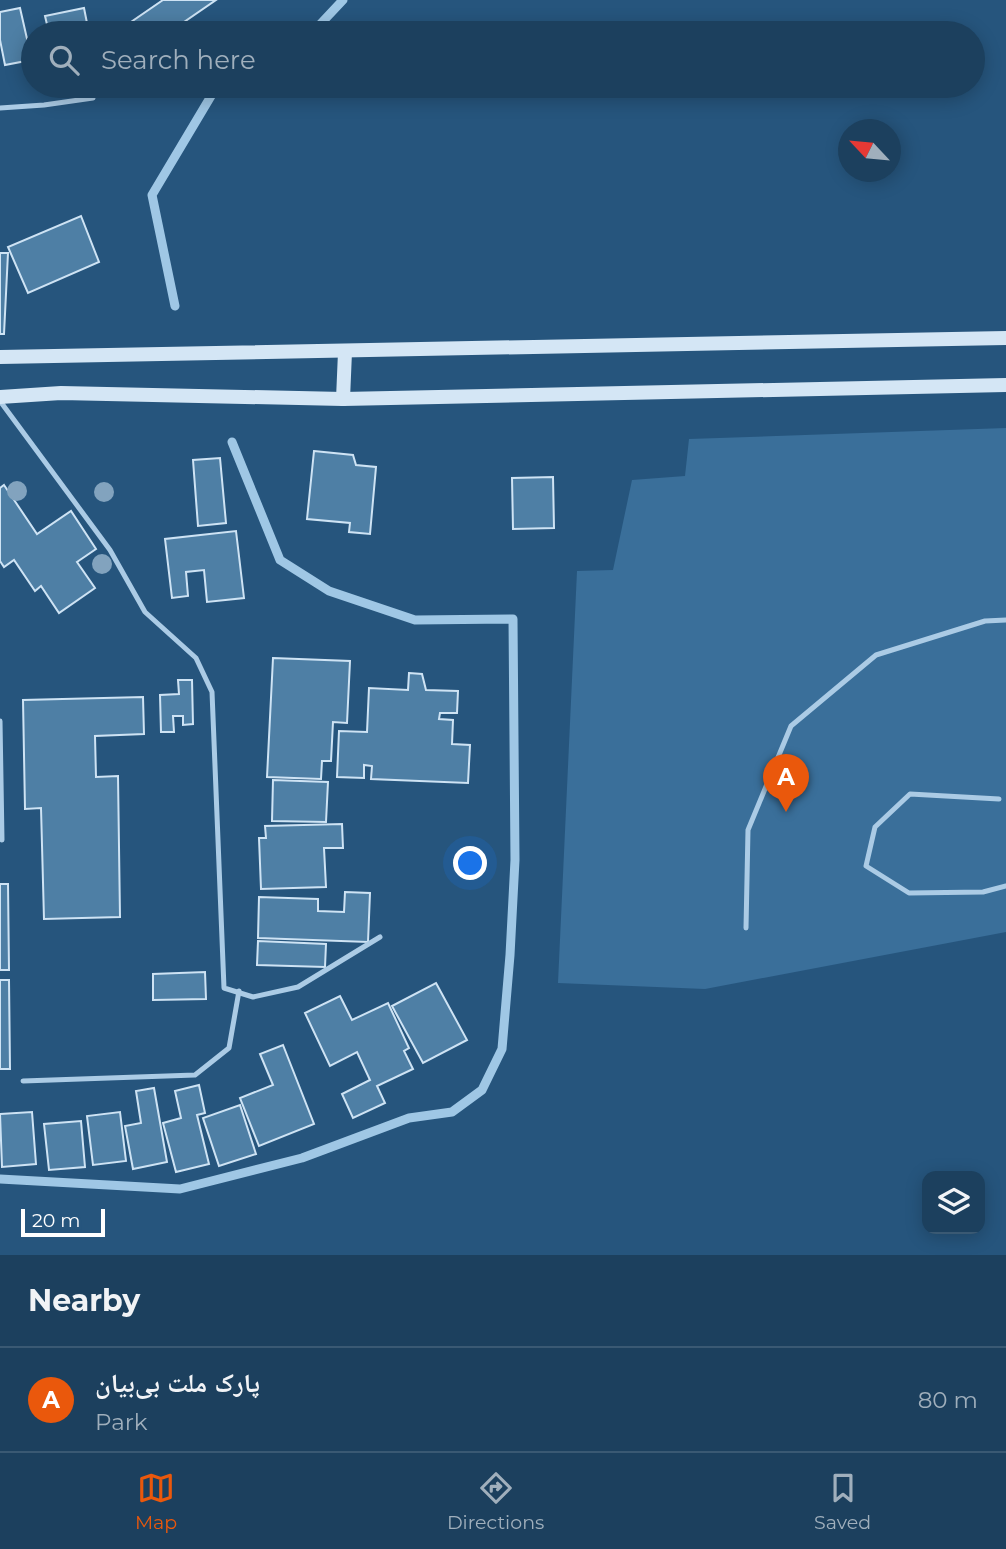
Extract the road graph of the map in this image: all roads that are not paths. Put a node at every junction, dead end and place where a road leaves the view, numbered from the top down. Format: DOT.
graph roads {
  1 [pos="93,98"];
  2 [pos="0,108"];
  3 [pos="1006,338"];
  4 [pos="345,352"];
  5 [pos="0,357"];
  6 [pos="1006,385"];
  7 [pos="0,399"];
  8 [pos="343,399"];
  9 [pos="1006,620"];
  10 [pos="0,721"];
  11 [pos="999,799"];
  12 [pos="2,840"];
  13 [pos="1006,886"];
  14 [pos="746,928"];
  15 [pos="380,937"];
  16 [pos="239,991"];
  17 [pos="23,1082"];
  1 -- 2 [label="lane"];
  3 -- 4 [label="main road"];
  4 -- 5 [label="main road"];
  4 -- 8 [label="main road"];
  6 -- 8 [label="main road"];
  7 -- 8 [label="main road"];
  7 -- 16 [label="lane"];
  9 -- 14 [label="lane"];
  10 -- 12 [label="lane"];
  11 -- 13 [label="lane"];
  15 -- 16 [label="lane"];
  16 -- 17 [label="lane"];
}
